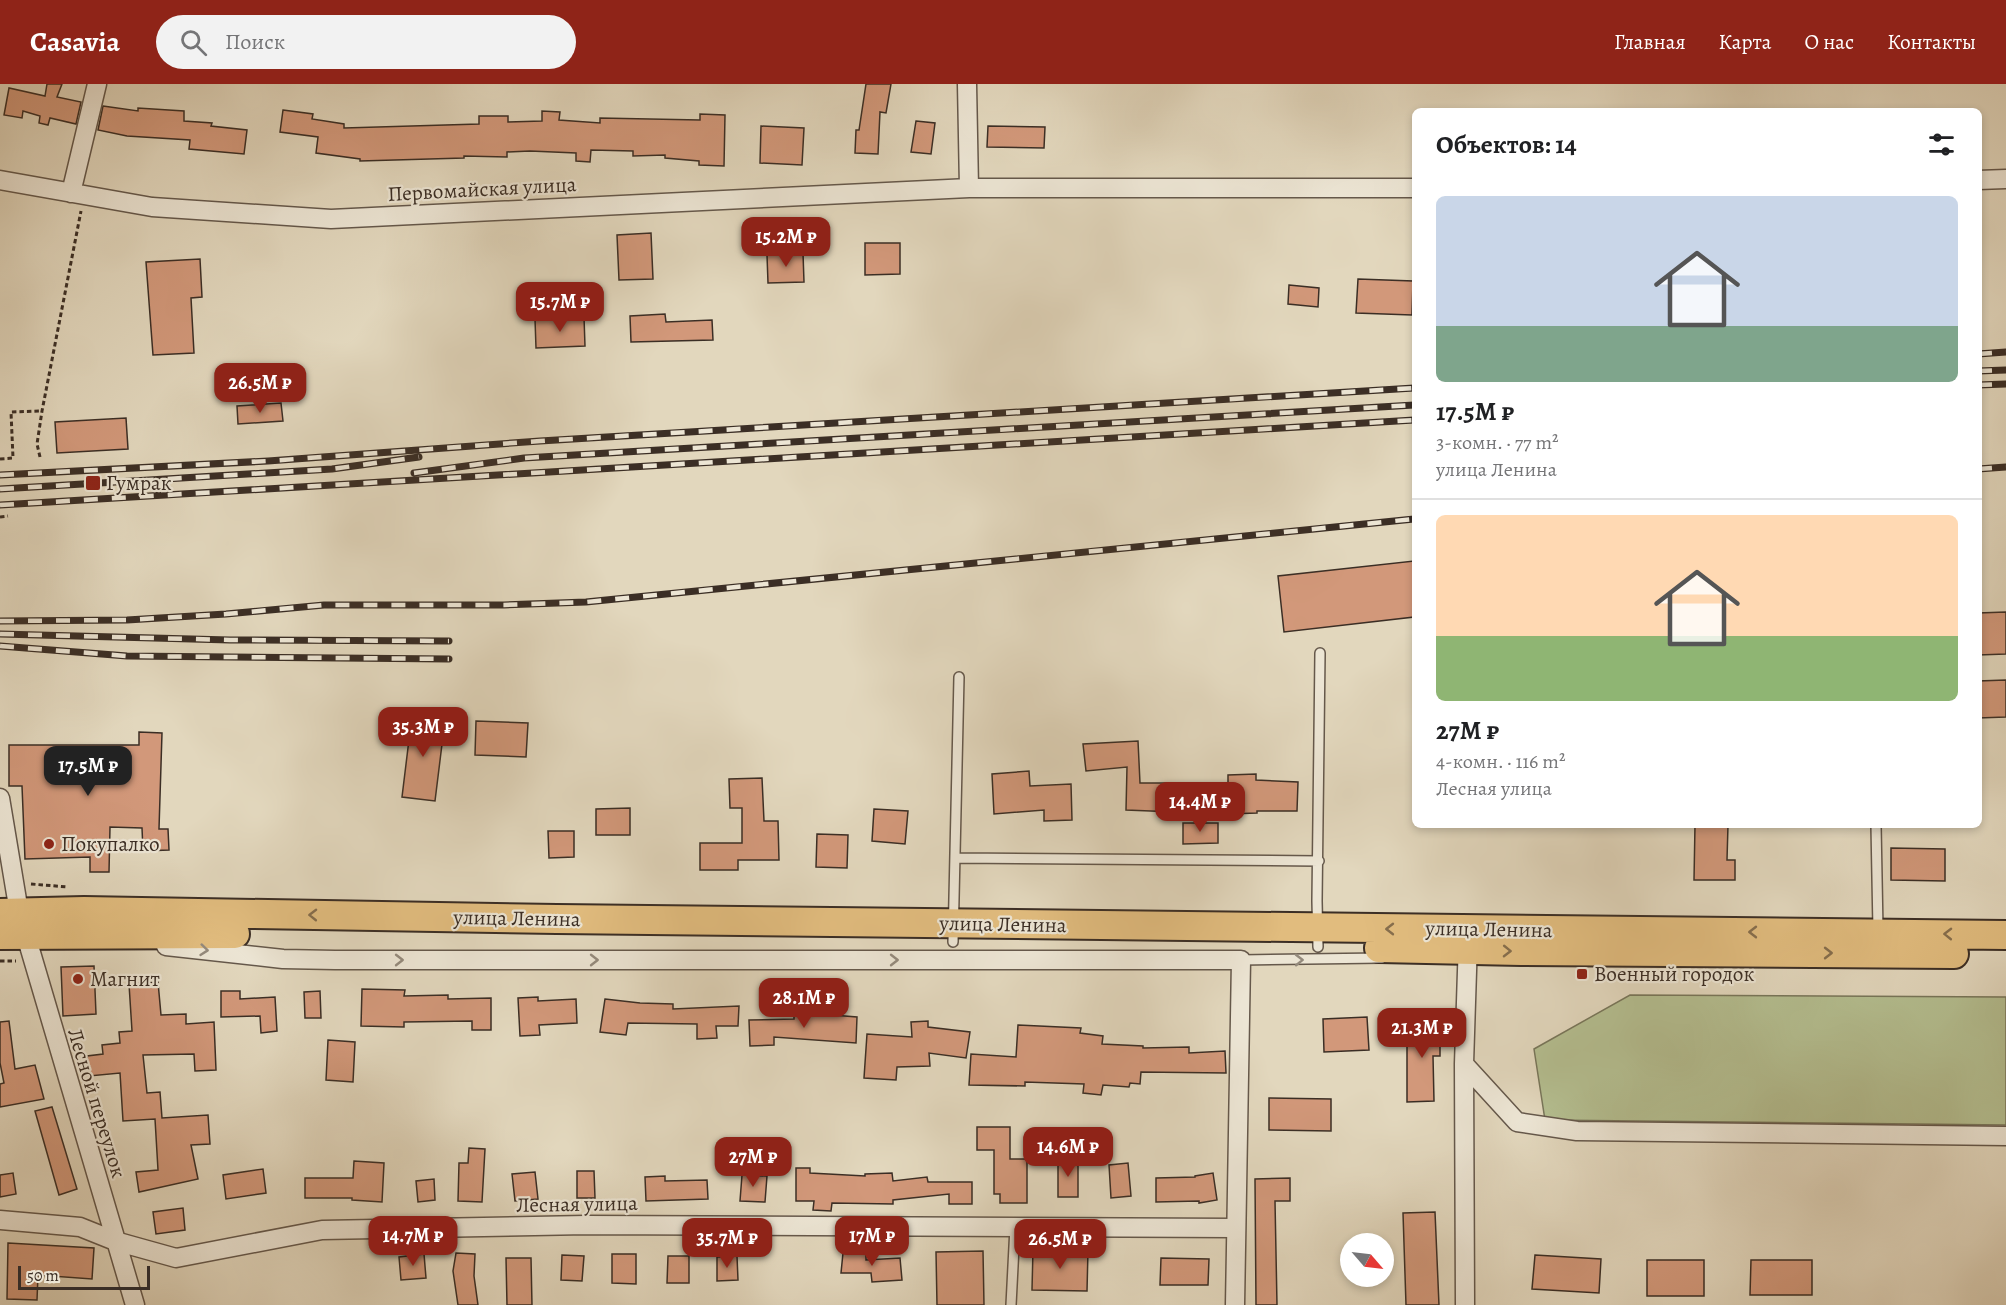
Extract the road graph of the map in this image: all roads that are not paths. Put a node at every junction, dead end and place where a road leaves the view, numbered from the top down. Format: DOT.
graph roads {
  1 [pos="97,84"];
  2 [pos="967,84"];
  3 [pos="0,180"];
  4 [pos="1982,180"];
  5 [pos="2006,180"];
  6 [pos="969,188"];
  7 [pos="1412,188"];
  8 [pos="78,194"];
  9 [pos="1320,653"];
  10 [pos="959,677"];
  11 [pos="0,798"];
  12 [pos="1876,828"];
  13 [pos="956,858"];
  14 [pos="1319,861"];
  15 [pos="11,924"];
  16 [pos="953,933"];
  17 [pos="84,934"];
  18 [pos="2006,936"];
  19 [pos="1319,938"];
  20 [pos="1468,940"];
  21 [pos="1878,943"];
  22 [pos="2006,955"];
  23 [pos="1396,958"];
  24 [pos="1241,960"];
  25 [pos="1464,1064"];
  26 [pos="2006,1136"];
  27 [pos="0,1220"];
  28 [pos="1016,1227"];
  29 [pos="1235,1228"];
  30 [pos="115,1241"];
  31 [pos="135,1305"];
  32 [pos="1011,1305"];
  33 [pos="1235,1305"];
  34 [pos="1465,1305"];
  1 -- 8 [label="street"];
  2 -- 6 [label="street"];
  3 -- 8 [label="street, Первомайская улица"];
  4 -- 5 [label="street"];
  6 -- 7 [label="street, Первомайская улица"];
  6 -- 8 [label="street, Первомайская улица"];
  9 -- 14 [label="lane"];
  10 -- 13 [label="lane"];
  11 -- 15 [label="street, Лесной переулок"];
  12 -- 21 [label="lane"];
  13 -- 14 [label="lane"];
  13 -- 16 [label="lane"];
  14 -- 19 [label="lane"];
  16 -- 15 [label="main road, улица Ленина, one-way"];
  15 -- 17 [label="main road, улица Ленина"];
  15 -- 30 [label="street, Лесной переулок"];
  16 -- 17 [label="main road, улица Ленина"];
  16 -- 19 [label="main road, улица Ленина"];
  17 -- 24 [label="street, улица Ленина, one-way"];
  18 -- 21 [label="main road, улица Ленина, one-way"];
  19 -- 20 [label="main road, улица Ленина"];
  20 -- 21 [label="main road, улица Ленина"];
  20 -- 25 [label="street"];
  21 -- 22 [label="main road, улица Ленина"];
  24 -- 23 [label="lane, one-way"];
  24 -- 29 [label="street"];
  25 -- 26 [label="street"];
  25 -- 34 [label="street"];
  27 -- 30 [label="street, Лесная улица"];
  28 -- 29 [label="street, Лесная улица"];
  28 -- 30 [label="street, Лесная улица"];
  28 -- 32 [label="lane"];
  29 -- 33 [label="street"];
  30 -- 31 [label="street, Лесной переулок"];
}
